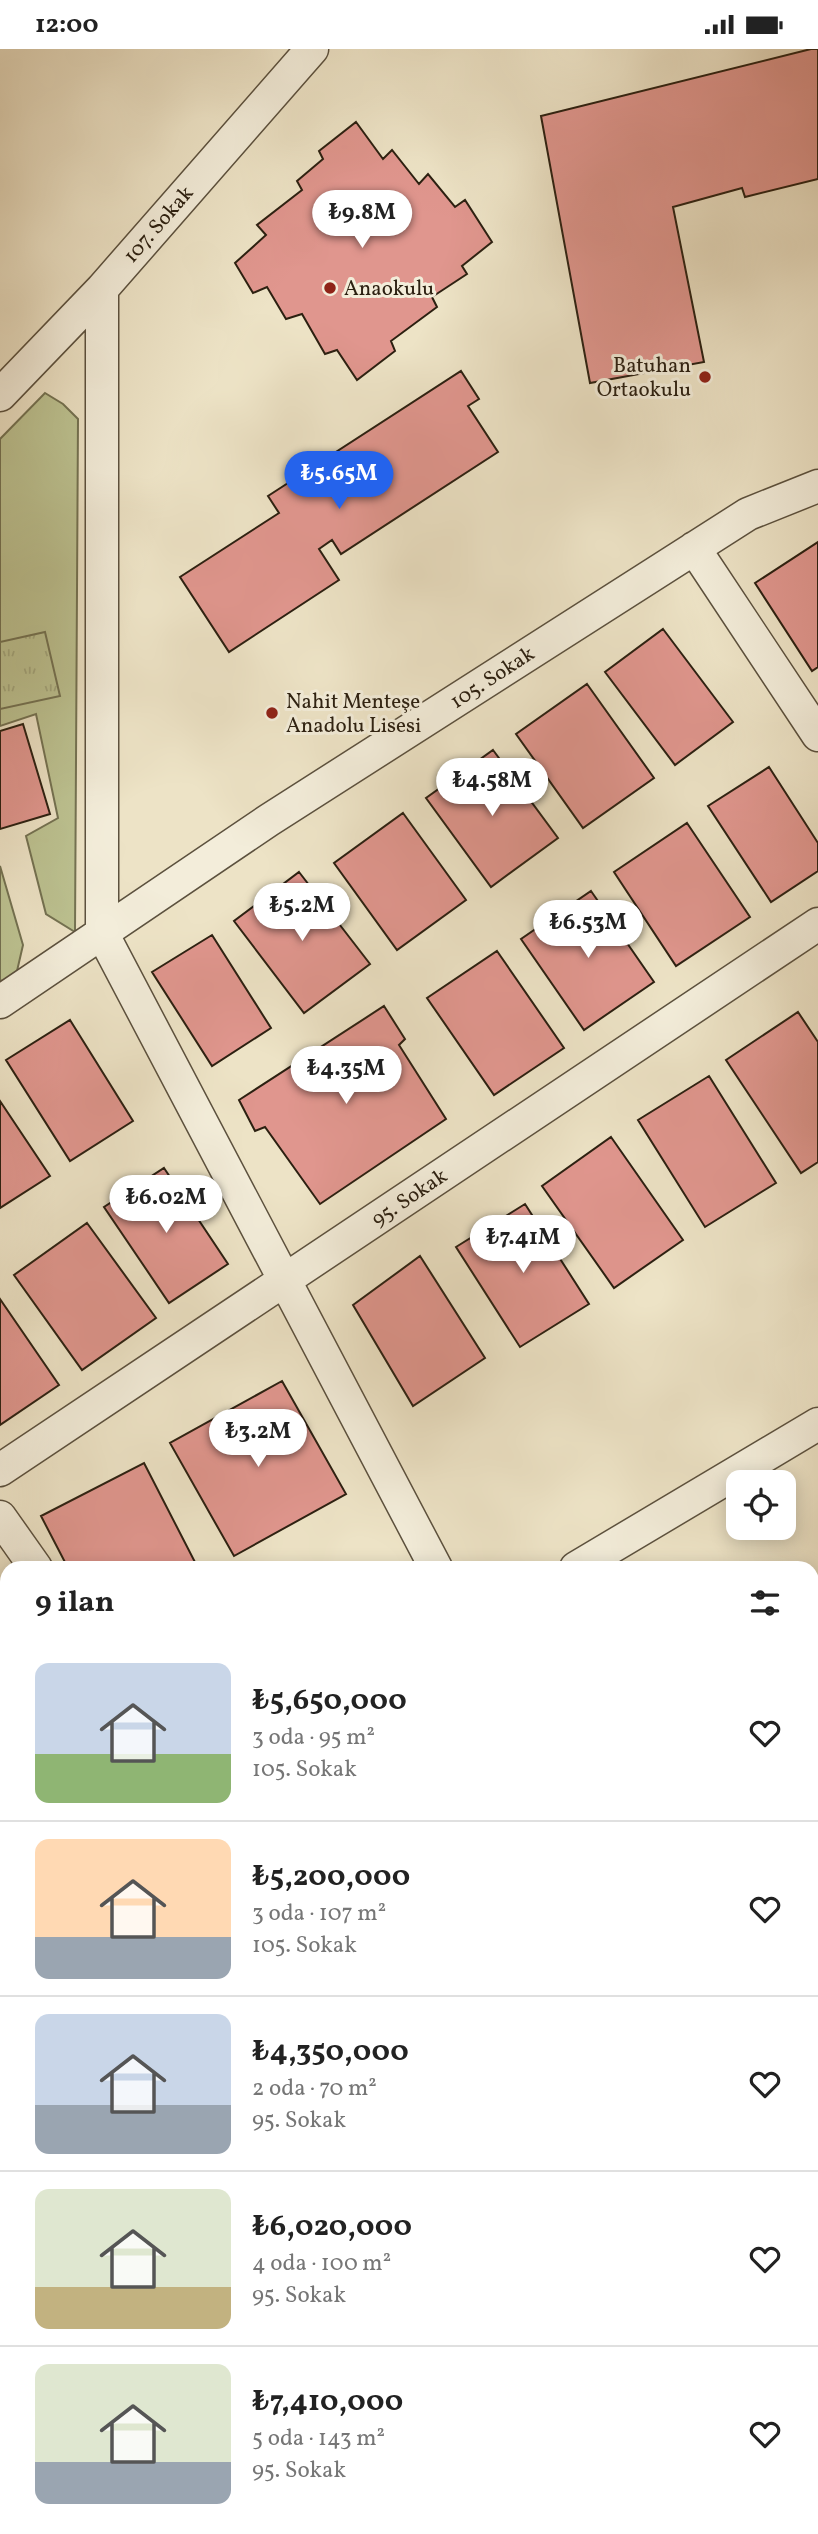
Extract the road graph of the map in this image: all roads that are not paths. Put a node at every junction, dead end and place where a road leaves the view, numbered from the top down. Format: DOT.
graph roads {
  1 [pos="312,49"];
  2 [pos="102,289"];
  3 [pos="0,395"];
  4 [pos="818,486"];
  5 [pos="694,548"];
  6 [pos="818,735"];
  7 [pos="818,923"];
  8 [pos="102,933"];
  9 [pos="0,1002"];
  10 [pos="286,1279"];
  11 [pos="818,1424"];
  12 [pos="0,1470"];
  13 [pos="0,1517"];
  14 [pos="31,1561"];
  15 [pos="432,1561"];
  16 [pos="588,1561"];
  1 -- 2 [label="street, 107. Sokak"];
  2 -- 3 [label="street, 107. Sokak"];
  2 -- 8 [label="street"];
  4 -- 5 [label="street, 105. Sokak"];
  5 -- 6 [label="street"];
  5 -- 8 [label="street, 105. Sokak"];
  7 -- 10 [label="street, 95. Sokak"];
  8 -- 9 [label="street, 105. Sokak"];
  8 -- 10 [label="street"];
  10 -- 12 [label="street, 95. Sokak"];
  10 -- 15 [label="street"];
  11 -- 16 [label="street"];
  13 -- 14 [label="street"];
}
